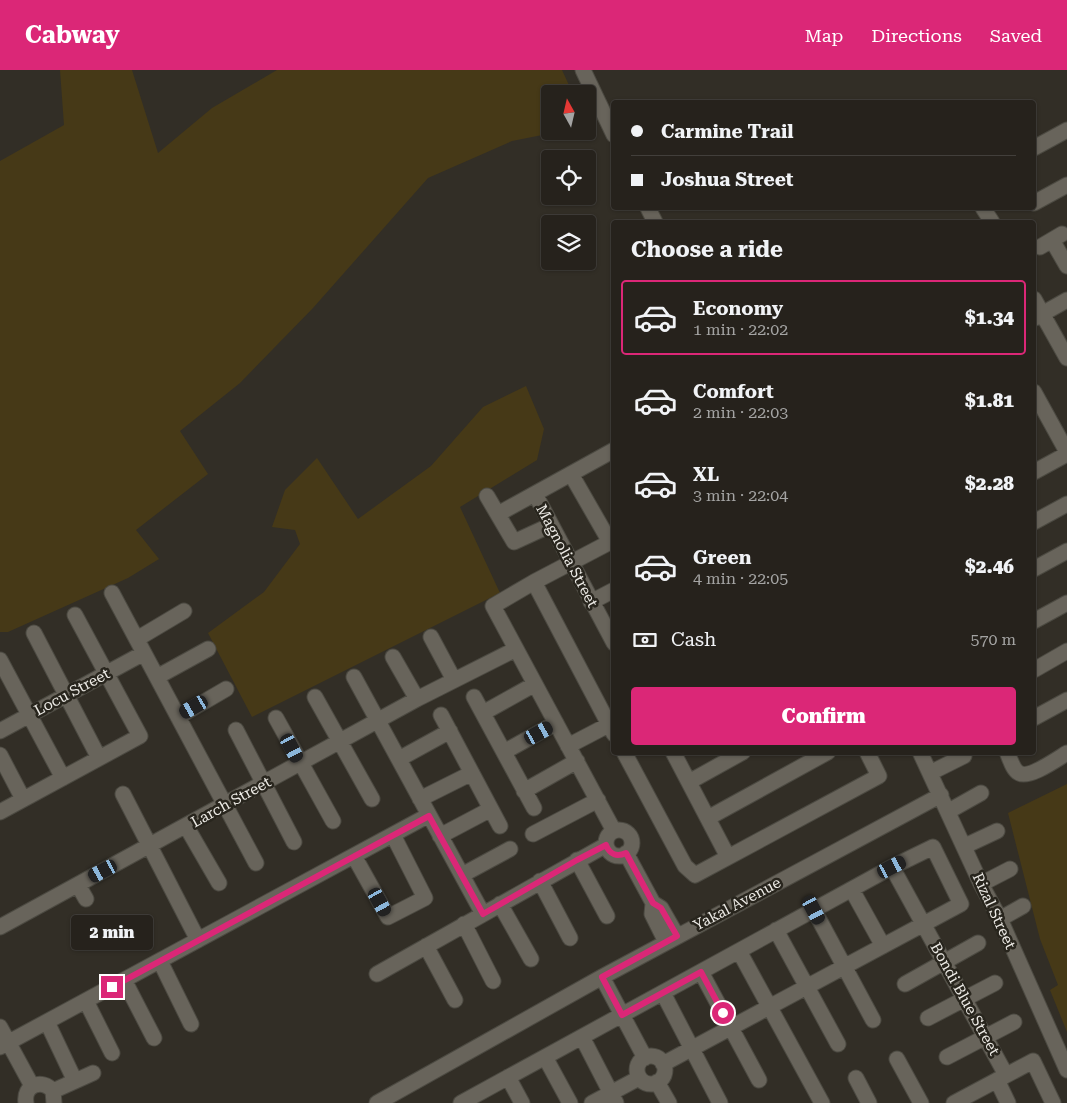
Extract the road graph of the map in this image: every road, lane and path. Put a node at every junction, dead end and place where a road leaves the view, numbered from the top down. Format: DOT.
graph roads {
  1 [pos="583,70"];
  2 [pos="611,129"];
  3 [pos="1067,130"];
  4 [pos="1036,147"];
  5 [pos="1067,185"];
  6 [pos="1036,202"];
  7 [pos="1051,240"];
  8 [pos="1067,266"];
  9 [pos="1067,300"];
  10 [pos="1038,316"];
  11 [pos="1067,358"];
  12 [pos="1036,402"];
  13 [pos="1039,416"];
  14 [pos="1067,453"];
  15 [pos="611,455"];
  16 [pos="1036,471"];
  17 [pos="571,474"];
  18 [pos="535,494"];
  19 [pos="487,496"];
  20 [pos="1067,504"];
  21 [pos="498,514"];
  22 [pos="1036,521"];
  23 [pos="551,525"];
  24 [pos="611,539"];
  25 [pos="611,542"];
  26 [pos="1067,551"];
  27 [pos="570,563"];
  28 [pos="1036,568"];
  29 [pos="534,582"];
  30 [pos="611,592"];
  31 [pos="112,593"];
  32 [pos="591,602"];
  33 [pos="1067,603"];
  34 [pos="184,611"];
  35 [pos="75,615"];
  36 [pos="1036,620"];
  37 [pos="34,633"];
  38 [pos="431,637"];
  39 [pos="611,638"];
  40 [pos="137,639"];
  41 [pos="208,649"];
  42 [pos="516,649"];
  43 [pos="1067,651"];
  44 [pos="144,653"];
  45 [pos="393,657"];
  46 [pos="0,660"];
  47 [pos="1036,669"];
  48 [pos="107,674"];
  49 [pos="157,677"];
  50 [pos="354,677"];
  51 [pos="454,680"];
  52 [pos="535,684"];
  53 [pos="226,689"];
  54 [pos="66,695"];
  55 [pos="315,697"];
  56 [pos="474,697"];
  57 [pos="417,699"];
  58 [pos="1067,700"];
  59 [pos="483,713"];
  60 [pos="29,715"];
  61 [pos="441,715"];
  62 [pos="178,717"];
  63 [pos="1036,717"];
  64 [pos="276,718"];
  65 [pos="378,721"];
  66 [pos="556,723"];
  67 [pos="611,725"];
  68 [pos="611,727"];
  69 [pos="236,730"];
  70 [pos="0,731"];
  71 [pos="450,731"];
  72 [pos="340,742"];
  73 [pos="568,746"];
  74 [pos="504,752"];
  75 [pos="1067,753"];
  76 [pos="626,755"];
  77 [pos="674,755"];
  78 [pos="738,755"];
  79 [pos="823,755"];
  80 [pos="868,755"];
  81 [pos="921,755"];
  82 [pos="1008,755"];
  83 [pos="0,756"];
  84 [pos="964,756"];
  85 [pos="99,758"];
  86 [pos="399,759"];
  87 [pos="577,761"];
  88 [pos="301,764"];
  89 [pos="472,773"];
  90 [pos="930,773"];
  91 [pos="63,778"];
  92 [pos="688,782"];
  93 [pos="264,783"];
  94 [pos="524,791"];
  95 [pos="981,793"];
  96 [pos="123,794"];
  97 [pos="941,796"];
  98 [pos="23,799"];
  99 [pos="372,799"];
  100 [pos="420,799"];
  101 [pos="598,800"];
  102 [pos="224,805"];
  103 [pos="534,808"];
  104 [pos="491,809"];
  105 [pos="949,811"];
  106 [pos="0,812"];
  107 [pos="429,816"];
  108 [pos="708,818"];
  109 [pos="333,821"];
  110 [pos="186,826"];
  111 [pos="500,826"];
  112 [pos="614,831"];
  113 [pos="997,831"];
  114 [pos="533,834"];
  115 [pos="393,835"];
  116 [pos="440,836"];
  117 [pos="294,842"];
  118 [pos="151,845"];
  119 [pos="606,845"];
  120 [pos="965,846"];
  121 [pos="510,849"];
  122 [pos="626,853"];
  123 [pos="354,856"];
  124 [pos="728,857"];
  125 [pos="577,860"];
  126 [pos="256,863"];
  127 [pos="892,867"];
  128 [pos="1010,869"];
  129 [pos="462,875"];
  130 [pos="540,881"];
  131 [pos="219,883"];
  132 [pos="981,884"];
  133 [pos="78,885"];
  134 [pos="852,890"];
  135 [pos="86,899"];
  136 [pos="500,904"];
  137 [pos="1022,906"];
  138 [pos="814,910"];
  139 [pos="483,914"];
  140 [pos="607,916"];
  141 [pos="1000,919"];
  142 [pos="464,924"];
  143 [pos="923,924"];
  144 [pos="0,927"];
  145 [pos="776,930"];
  146 [pos="570,938"];
  147 [pos="672,939"];
  148 [pos="198,940"];
  149 [pos="978,943"];
  150 [pos="426,946"];
  151 [pos="883,946"];
  152 [pos="739,951"];
  153 [pos="531,959"];
  154 [pos="160,961"];
  155 [pos="944,962"];
  156 [pos="844,966"];
  157 [pos="701,972"];
  158 [pos="377,974"];
  159 [pos="602,977"];
  160 [pos="124,980"];
  161 [pos="493,981"];
  162 [pos="905,984"];
  163 [pos="995,984"];
  164 [pos="807,986"];
  165 [pos="663,993"];
  166 [pos="964,999"];
  167 [pos="455,1000"];
  168 [pos="86,1001"];
  169 [pos="770,1006"];
  170 [pos="622,1015"];
  171 [pos="928,1018"];
  172 [pos="873,1020"];
  173 [pos="47,1022"];
  174 [pos="1014,1022"];
  175 [pos="191,1024"];
  176 [pos="0,1027"];
  177 [pos="731,1027"];
  178 [pos="986,1036"];
  179 [pos="582,1037"];
  180 [pos="154,1038"];
  181 [pos="838,1044"];
  182 [pos="4,1045"];
  183 [pos="691,1048"];
  184 [pos="112,1052"];
  185 [pos="545,1057"];
  186 [pos="947,1057"];
  187 [pos="645,1058"];
  188 [pos="896,1059"];
  189 [pos="663,1064"];
  190 [pos="1067,1070"];
  191 [pos="93,1073"];
  192 [pos="508,1077"];
  193 [pos="1001,1077"];
  194 [pos="639,1078"];
  195 [pos="856,1078"];
  196 [pos="759,1080"];
  197 [pos="75,1081"];
  198 [pos="657,1082"];
  199 [pos="32,1086"];
  200 [pos="54,1097"];
  201 [pos="614,1098"];
  202 [pos="466,1102"];
  203 [pos="959,1102"];
  204 [pos="26,1103"];
  205 [pos="377,1103"];
  206 [pos="522,1103"];
  207 [pos="570,1103"];
  208 [pos="592,1103"];
  209 [pos="668,1103"];
  210 [pos="720,1103"];
  211 [pos="822,1103"];
  212 [pos="869,1103"];
  213 [pos="921,1103"];
  214 [pos="1008,1103"];
  215 [pos="1053,1103"];
  1 -- 2 [label="street"];
  3 -- 4 [label="street"];
  5 -- 6 [label="street"];
  7 -- 8 [label="street"];
  9 -- 10 [label="street"];
  10 -- 11 [label="street"];
  12 -- 13 [label="street"];
  13 -- 14 [label="street"];
  14 -- 16 [label="street"];
  15 -- 17 [label="street"];
  17 -- 18 [label="street"];
  17 -- 24 [label="street"];
  18 -- 21 [label="street"];
  18 -- 23 [label="street, Magnolia Street"];
  19 -- 21 [label="street"];
  20 -- 22 [label="street"];
  21 -- 23 [label="street"];
  23 -- 27 [label="street, Magnolia Street"];
  25 -- 27 [label="street"];
  26 -- 28 [label="street"];
  27 -- 29 [label="street"];
  27 -- 32 [label="street, Magnolia Street"];
  29 -- 42 [label="street"];
  29 -- 67 [label="street"];
  30 -- 32 [label="street"];
  31 -- 40 [label="street"];
  32 -- 39 [label="street, Magnolia Street"];
  33 -- 36 [label="street"];
  34 -- 40 [label="street"];
  35 -- 48 [label="street"];
  37 -- 54 [label="street"];
  38 -- 51 [label="street"];
  40 -- 44 [label="street"];
  41 -- 49 [label="street"];
  42 -- 51 [label="street, Larch Street"];
  42 -- 52 [label="street"];
  43 -- 47 [label="street"];
  44 -- 48 [label="street, Locu Street"];
  44 -- 49 [label="street"];
  45 -- 57 [label="street"];
  46 -- 60 [label="street"];
  48 -- 54 [label="street, Locu Street"];
  48 -- 85 [label="street"];
  49 -- 62 [label="street"];
  50 -- 65 [label="street"];
  51 -- 57 [label="street, Larch Street"];
  52 -- 59 [label="street"];
  52 -- 66 [label="street"];
  53 -- 62 [label="street"];
  54 -- 60 [label="street, Locu Street"];
  54 -- 85 [label="street"];
  55 -- 72 [label="street"];
  56 -- 59 [label="street"];
  57 -- 65 [label="street, Larch Street"];
  58 -- 63 [label="street"];
  59 -- 74 [label="street"];
  60 -- 70 [label="street, Locu Street"];
  60 -- 91 [label="street"];
  61 -- 71 [label="street"];
  62 -- 102 [label="street"];
  64 -- 88 [label="street"];
  65 -- 72 [label="street, Larch Street"];
  65 -- 86 [label="street"];
  66 -- 73 [label="street"];
  66 -- 74 [label="street"];
  68 -- 73 [label="street"];
  69 -- 93 [label="street"];
  71 -- 86 [label="street"];
  71 -- 89 [label="street"];
  72 -- 88 [label="street, Larch Street"];
  72 -- 99 [label="street"];
  73 -- 87 [label="street"];
  74 -- 94 [label="street"];
  75 -- 82 [label="street"];
  76 -- 124 [label="street"];
  77 -- 92 [label="street"];
  78 -- 92 [label="street"];
  79 -- 108 [label="street"];
  80 -- 124 [label="street"];
  81 -- 90 [label="street, Rizal Street"];
  83 -- 98 [label="street"];
  84 -- 90 [label="street"];
  85 -- 91 [label="street"];
  86 -- 100 [label="street"];
  87 -- 94 [label="street"];
  87 -- 101 [label="street"];
  88 -- 93 [label="street, Larch Street"];
  88 -- 109 [label="street"];
  89 -- 100 [label="street"];
  89 -- 104 [label="street"];
  90 -- 97 [label="street, Rizal Street"];
  91 -- 98 [label="street"];
  92 -- 108 [label="street"];
  93 -- 102 [label="street, Larch Street"];
  93 -- 117 [label="street"];
  94 -- 103 [label="street"];
  95 -- 105 [label="street"];
  96 -- 118 [label="street"];
  97 -- 105 [label="street, Rizal Street"];
  97 -- 147 [label="street, Yakal Avenue"];
  98 -- 106 [label="street"];
  100 -- 107 [label="street"];
  101 -- 112 [label="street"];
  101 -- 114 [label="street"];
  102 -- 110 [label="street, Larch Street"];
  102 -- 126 [label="street"];
  104 -- 111 [label="street"];
  104 -- 116 [label="street"];
  105 -- 120 [label="street, Rizal Street"];
  107 -- 115 [label="street"];
  107 -- 116 [label="street"];
  108 -- 124 [label="street"];
  110 -- 118 [label="street, Larch Street"];
  110 -- 131 [label="street"];
  112 -- 119 [label="street"];
  112 -- 122 [label="street"];
  113 -- 120 [label="street"];
  115 -- 123 [label="street"];
  115 -- 123 [label="street"];
  116 -- 129 [label="street"];
  118 -- 133 [label="street, Larch Street"];
  118 -- 148 [label="street"];
  119 -- 122 [label="street"];
  119 -- 125 [label="street"];
  120 -- 132 [label="street, Rizal Street"];
  121 -- 129 [label="street"];
  122 -- 147 [label="street"];
  123 -- 148 [label="street"];
  125 -- 130 [label="street"];
  125 -- 140 [label="street"];
  127 -- 134 [label="street"];
  127 -- 143 [label="street, Bondi Blue Street"];
  127 -- 143 [label="street"];
  128 -- 132 [label="street"];
  129 -- 139 [label="street"];
  130 -- 136 [label="street"];
  130 -- 146 [label="street"];
  132 -- 141 [label="street, Rizal Street"];
  133 -- 135 [label="street"];
  133 -- 144 [label="street, Larch Street"];
  134 -- 138 [label="street"];
  134 -- 151 [label="street"];
  136 -- 139 [label="street"];
  136 -- 153 [label="street"];
  137 -- 141 [label="street"];
  138 -- 145 [label="street"];
  138 -- 156 [label="street"];
  139 -- 142 [label="street"];
  141 -- 190 [label="street, Rizal Street"];
  142 -- 150 [label="street"];
  142 -- 161 [label="street"];
  143 -- 151 [label="street"];
  143 -- 155 [label="street, Bondi Blue Street"];
  145 -- 152 [label="street"];
  145 -- 164 [label="street"];
  147 -- 159 [label="street, Yakal Avenue"];
  148 -- 154 [label="street"];
  149 -- 155 [label="street"];
  150 -- 158 [label="street"];
  150 -- 167 [label="street"];
  151 -- 156 [label="street"];
  152 -- 157 [label="street"];
  152 -- 169 [label="street"];
  154 -- 160 [label="street"];
  154 -- 175 [label="street"];
  155 -- 162 [label="street"];
  155 -- 166 [label="street, Bondi Blue Street"];
  156 -- 164 [label="street"];
  156 -- 172 [label="street"];
  157 -- 165 [label="street"];
  157 -- 177 [label="street"];
  159 -- 170 [label="street"];
  159 -- 205 [label="street, Yakal Avenue"];
  160 -- 168 [label="street"];
  160 -- 180 [label="street"];
  163 -- 166 [label="street"];
  164 -- 169 [label="street"];
  164 -- 181 [label="street"];
  165 -- 170 [label="street"];
  165 -- 183 [label="street"];
  166 -- 171 [label="street"];
  166 -- 178 [label="street, Bondi Blue Street"];
  168 -- 173 [label="street"];
  168 -- 184 [label="street"];
  169 -- 177 [label="street"];
  169 -- 211 [label="street"];
  170 -- 179 [label="street"];
  170 -- 187 [label="street"];
  173 -- 182 [label="street"];
  173 -- 197 [label="street"];
  174 -- 178 [label="street"];
  176 -- 182 [label="street"];
  177 -- 183 [label="street"];
  177 -- 196 [label="street"];
  178 -- 186 [label="street"];
  178 -- 193 [label="street, Bondi Blue Street"];
  179 -- 185 [label="street"];
  179 -- 201 [label="street"];
  182 -- 199 [label="street"];
  183 -- 189 [label="street"];
  183 -- 210 [label="street"];
  185 -- 192 [label="street"];
  185 -- 207 [label="street"];
  187 -- 189 [label="street"];
  187 -- 194 [label="street"];
  188 -- 213 [label="street"];
  189 -- 198 [label="street"];
  191 -- 197 [label="street"];
  192 -- 202 [label="street"];
  192 -- 206 [label="street"];
  193 -- 203 [label="street"];
  193 -- 214 [label="street, Bondi Blue Street"];
  193 -- 215 [label="street"];
  194 -- 198 [label="street"];
  194 -- 201 [label="street"];
  195 -- 212 [label="street"];
  197 -- 200 [label="street"];
  198 -- 209 [label="street"];
  199 -- 200 [label="street"];
  199 -- 204 [label="street"];
  201 -- 208 [label="street"];
}
